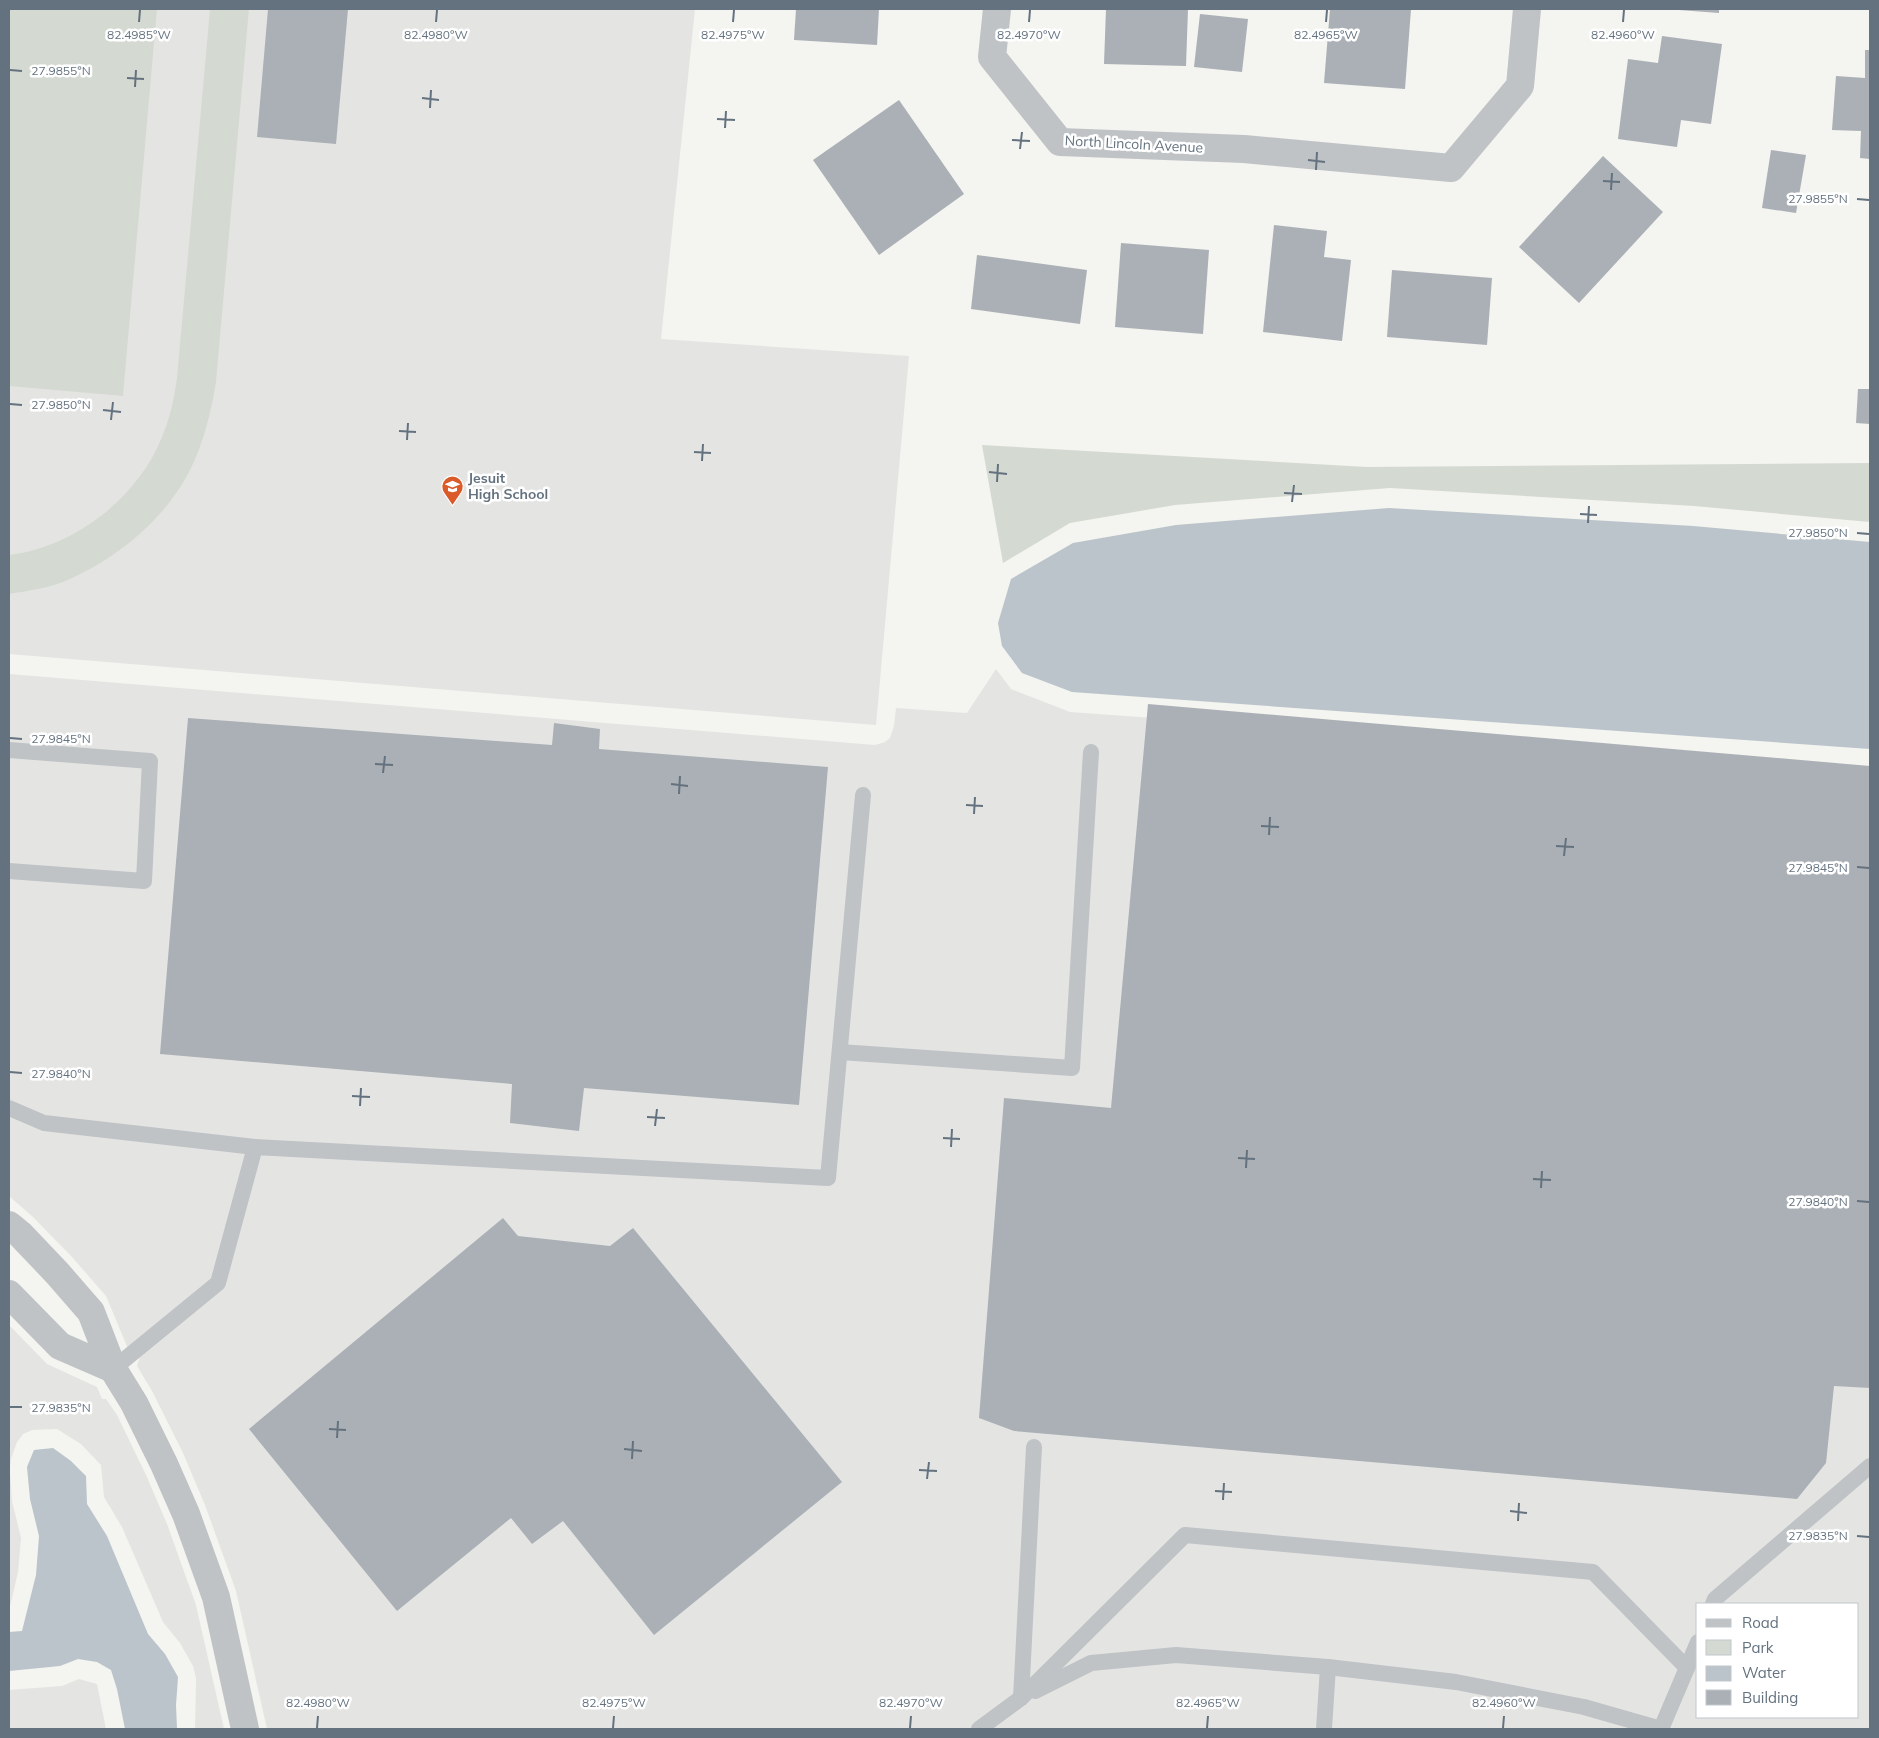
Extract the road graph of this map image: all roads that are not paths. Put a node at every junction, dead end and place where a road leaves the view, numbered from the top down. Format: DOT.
graph roads {
  1 [pos="997,9"];
  2 [pos="1527,9"];
  3 [pos="9,750"];
  4 [pos="1091,752"];
  5 [pos="862,795"];
  6 [pos="9,871"];
  7 [pos="840,1052"];
  8 [pos="9,1108"];
  9 [pos="255,1147"];
  10 [pos="9,1225"];
  11 [pos="9,1294"];
  12 [pos="113,1369"];
  13 [pos="1034,1447"];
  14 [pos="1870,1466"];
  15 [pos="1713,1603"];
  16 [pos="1696,1647"];
  17 [pos="1328,1667"];
  18 [pos="1687,1668"];
  19 [pos="1021,1698"];
  20 [pos="245,1729"];
  21 [pos="979,1729"];
  22 [pos="1324,1729"];
  23 [pos="1661,1729"];
  1 -- 2 [label="street, North Lincoln Avenue"];
  3 -- 6 [label="lane"];
  4 -- 7 [label="lane"];
  5 -- 7 [label="lane"];
  7 -- 9 [label="lane"];
  8 -- 9 [label="lane"];
  9 -- 12 [label="lane"];
  10 -- 12 [label="street"];
  11 -- 12 [label="street"];
  12 -- 20 [label="street"];
  13 -- 19 [label="lane"];
  14 -- 15 [label="lane"];
  16 -- 18 [label="lane"];
  17 -- 19 [label="lane"];
  17 -- 22 [label="lane"];
  17 -- 23 [label="lane"];
  18 -- 19 [label="lane"];
  18 -- 23 [label="lane"];
  19 -- 21 [label="lane"];
}
